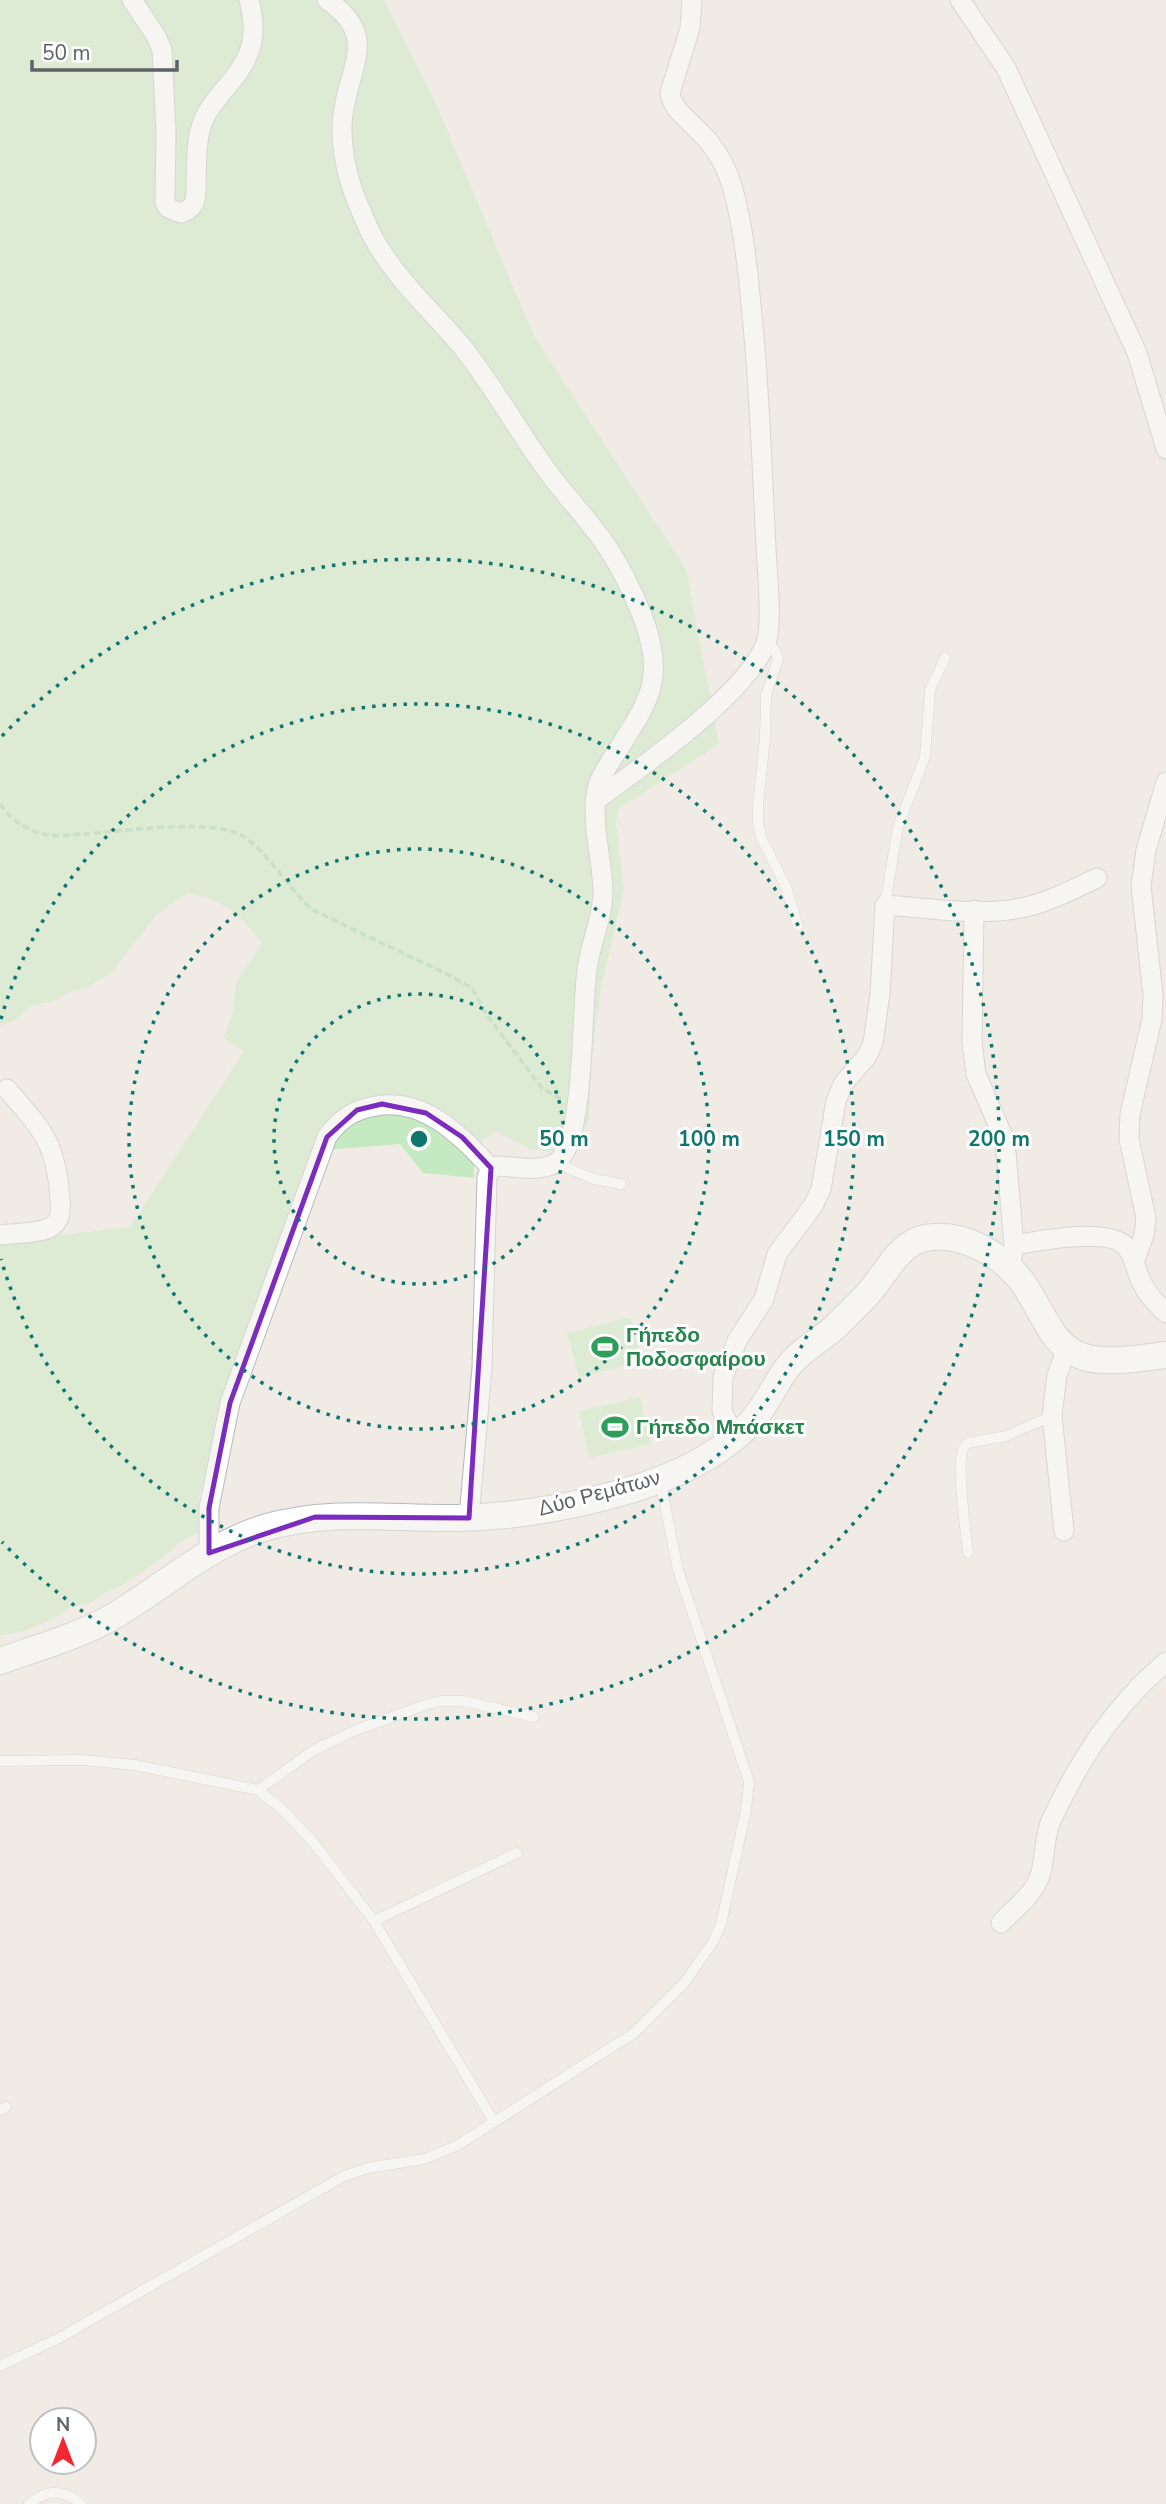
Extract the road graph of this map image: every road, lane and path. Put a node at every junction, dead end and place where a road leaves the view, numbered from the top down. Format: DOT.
graph roads {
  1 [pos="132,0"];
  2 [pos="249,0"];
  3 [pos="327,0"];
  4 [pos="692,0"];
  5 [pos="960,0"];
  6 [pos="1166,449"];
  7 [pos="766,643"];
  8 [pos="945,658"];
  9 [pos="1166,782"];
  10 [pos="595,801"];
  11 [pos="0,804"];
  12 [pos="1097,878"];
  13 [pos="885,905"];
  14 [pos="974,910"];
  15 [pos="798,926"];
  16 [pos="7,1089"];
  17 [pos="575,1117"];
  18 [pos="556,1163"];
  19 [pos="491,1168"];
  20 [pos="621,1184"];
  21 [pos="0,1235"];
  22 [pos="1012,1257"];
  23 [pos="1134,1262"];
  24 [pos="1166,1313"];
  25 [pos="1068,1349"];
  26 [pos="1166,1355"];
  27 [pos="1052,1416"];
  28 [pos="735,1437"];
  29 [pos="659,1480"];
  30 [pos="469,1518"];
  31 [pos="1064,1531"];
  32 [pos="209,1553"];
  33 [pos="968,1553"];
  34 [pos="0,1661"];
  35 [pos="1166,1662"];
  36 [pos="534,1717"];
  37 [pos="0,1760"];
  38 [pos="258,1790"];
  39 [pos="517,1853"];
  40 [pos="374,1921"];
  41 [pos="1000,1923"];
  42 [pos="494,2122"];
  43 [pos="0,2366"];
  44 [pos="29,2504"];
  45 [pos="81,2504"];
  1 -- 2 [label="street"];
  3 -- 10 [label="street"];
  4 -- 7 [label="street"];
  5 -- 6 [label="street"];
  7 -- 10 [label="street"];
  7 -- 15 [label="lane"];
  8 -- 13 [label="lane"];
  9 -- 23 [label="street"];
  10 -- 17 [label="street"];
  11 -- 17 [label="path"];
  12 -- 14 [label="street"];
  13 -- 14 [label="street"];
  13 -- 28 [label="street"];
  14 -- 22 [label="street"];
  16 -- 21 [label="street"];
  17 -- 18 [label="street"];
  18 -- 19 [label="street"];
  18 -- 20 [label="lane"];
  19 -- 30 [label="street"];
  19 -- 32 [label="street"];
  22 -- 23 [label="street"];
  22 -- 25 [label="street, Δύο Ρεμάτων"];
  22 -- 28 [label="street, Δύο Ρεμάτων"];
  23 -- 24 [label="street"];
  25 -- 26 [label="street"];
  25 -- 27 [label="street"];
  27 -- 31 [label="street"];
  27 -- 33 [label="lane"];
  28 -- 29 [label="street, Δύο Ρεμάτων"];
  29 -- 30 [label="street, Δύο Ρεμάτων"];
  29 -- 42 [label="lane"];
  30 -- 32 [label="street, Δύο Ρεμάτων"];
  32 -- 34 [label="street, Δύο Ρεμάτων"];
  35 -- 41 [label="street"];
  36 -- 38 [label="lane"];
  37 -- 38 [label="lane"];
  38 -- 40 [label="lane"];
  39 -- 40 [label="lane"];
  40 -- 42 [label="lane"];
  42 -- 43 [label="lane"];
  44 -- 45 [label="lane"];
}
